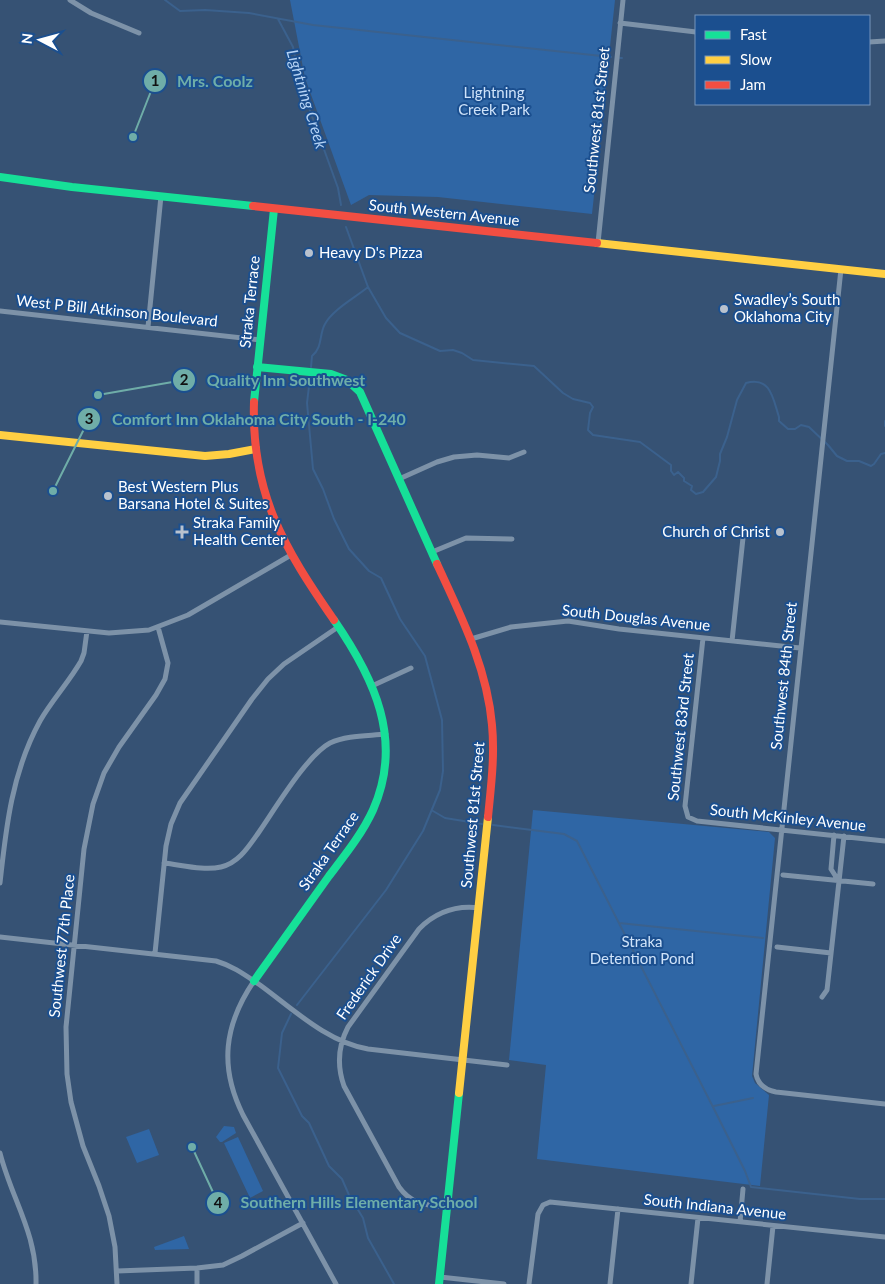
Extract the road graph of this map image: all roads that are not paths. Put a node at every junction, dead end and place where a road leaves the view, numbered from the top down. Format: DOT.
graph roads {
  1 [pos="70,0"];
  2 [pos="623,0"];
  3 [pos="620,23"];
  4 [pos="695,32"];
  5 [pos="139,33"];
  6 [pos="885,41"];
  7 [pos="870,42"];
  8 [pos="0,177"];
  9 [pos="161,196"];
  10 [pos="274,209"];
  11 [pos="598,243"];
  12 [pos="840,269"];
  13 [pos="885,274"];
  14 [pos="0,311"];
  15 [pos="148,327"];
  16 [pos="260,340"];
  17 [pos="257,367"];
  18 [pos="0,434"];
  19 [pos="256,449"];
  20 [pos="524,452"];
  21 [pos="399,479"];
  22 [pos="743,538"];
  23 [pos="512,539"];
  24 [pos="432,552"];
  25 [pos="291,555"];
  26 [pos="0,622"];
  27 [pos="158,627"];
  28 [pos="338,627"];
  29 [pos="87,631"];
  30 [pos="703,638"];
  31 [pos="471,639"];
  32 [pos="732,641"];
  33 [pos="800,648"];
  34 [pos="411,668"];
  35 [pos="374,685"];
  36 [pos="386,734"];
  37 [pos="688,817"];
  38 [pos="780,830"];
  39 [pos="834,836"];
  40 [pos="844,836"];
  41 [pos="885,841"];
  42 [pos="164,864"];
  43 [pos="783,875"];
  44 [pos="838,881"];
  45 [pos="0,883"];
  46 [pos="873,884"];
  47 [pos="479,908"];
  48 [pos="0,937"];
  49 [pos="75,945"];
  50 [pos="777,947"];
  51 [pos="155,953"];
  52 [pos="831,953"];
  53 [pos="254,981"];
  54 [pos="822,996"];
  55 [pos="342,1041"];
  56 [pos="463,1060"];
  57 [pos="508,1065"];
  58 [pos="885,1104"];
  59 [pos="0,1153"];
  60 [pos="743,1189"];
  61 [pos="447,1207"];
  62 [pos="618,1209"];
  63 [pos="698,1218"];
  64 [pos="740,1222"];
  65 [pos="303,1223"];
  66 [pos="773,1226"];
  67 [pos="885,1237"];
  68 [pos="197,1268"];
  69 [pos="117,1271"];
  70 [pos="439,1280"];
  71 [pos="36,1284"];
  72 [pos="117,1284"];
  73 [pos="197,1284"];
  74 [pos="336,1284"];
  75 [pos="504,1284"];
  76 [pos="529,1284"];
  77 [pos="610,1284"];
  78 [pos="691,1284"];
  79 [pos="767,1284"];
  1 -- 5 [label="street"];
  2 -- 3 [label="street, Southwest 81st Street"];
  3 -- 4 [label="street"];
  3 -- 11 [label="street, Southwest 81st Street"];
  6 -- 7 [label="street"];
  8 -- 9 [label="street, South Western Avenue"];
  9 -- 10 [label="street, South Western Avenue"];
  9 -- 15 [label="street"];
  10 -- 11 [label="street, South Western Avenue"];
  10 -- 16 [label="street, Straka Terrace"];
  11 -- 12 [label="street, South Western Avenue"];
  12 -- 13 [label="street, South Western Avenue"];
  12 -- 33 [label="street, Southwest 84th Street"];
  14 -- 15 [label="street, West P Bill Atkinson Boulevard"];
  15 -- 16 [label="street, West P Bill Atkinson Boulevard"];
  16 -- 17 [label="street, Straka Terrace"];
  17 -- 19 [label="street, Straka Terrace"];
  17 -- 21 [label="street, Southwest 81st Street"];
  18 -- 19 [label="street"];
  19 -- 25 [label="street, Straka Terrace"];
  20 -- 21 [label="street"];
  21 -- 24 [label="street, Southwest 81st Street"];
  22 -- 32 [label="street"];
  23 -- 24 [label="street"];
  24 -- 31 [label="street, Southwest 81st Street"];
  25 -- 27 [label="street"];
  25 -- 28 [label="street, Straka Terrace"];
  26 -- 29 [label="street"];
  27 -- 29 [label="street"];
  27 -- 49 [label="street, Southwest 77th Place"];
  28 -- 35 [label="street, Straka Terrace"];
  28 -- 42 [label="street"];
  29 -- 45 [label="street"];
  30 -- 31 [label="street, South Douglas Avenue"];
  30 -- 32 [label="street, South Douglas Avenue"];
  30 -- 37 [label="street, Southwest 83rd Street"];
  31 -- 47 [label="street, Southwest 81st Street"];
  32 -- 33 [label="street, South Douglas Avenue"];
  33 -- 38 [label="street, Southwest 84th Street"];
  34 -- 35 [label="street"];
  35 -- 36 [label="street, Straka Terrace"];
  36 -- 42 [label="street"];
  36 -- 53 [label="street, Straka Terrace"];
  37 -- 38 [label="street, South McKinley Avenue"];
  38 -- 39 [label="street, South McKinley Avenue"];
  38 -- 58 [label="street, Southwest 84th Street"];
  39 -- 40 [label="street, South McKinley Avenue"];
  39 -- 44 [label="street"];
  40 -- 41 [label="street, South McKinley Avenue"];
  40 -- 44 [label="street"];
  42 -- 51 [label="street"];
  43 -- 44 [label="street"];
  44 -- 46 [label="street"];
  44 -- 52 [label="street"];
  47 -- 55 [label="street, Frederick Drive"];
  47 -- 56 [label="street, Southwest 81st Street"];
  48 -- 49 [label="street"];
  49 -- 51 [label="street"];
  49 -- 69 [label="street, Southwest 77th Place"];
  50 -- 52 [label="street"];
  51 -- 53 [label="street"];
  52 -- 54 [label="street"];
  53 -- 55 [label="street"];
  53 -- 65 [label="street, Straka Terrace"];
  55 -- 56 [label="street"];
  55 -- 61 [label="street, Frederick Drive"];
  56 -- 57 [label="street"];
  56 -- 61 [label="street, Southwest 81st Street"];
  59 -- 71 [label="street"];
  60 -- 64 [label="street"];
  61 -- 70 [label="street, Southwest 81st Street"];
  62 -- 63 [label="street, South Indiana Avenue"];
  62 -- 76 [label="street, South Indiana Avenue"];
  62 -- 77 [label="street"];
  63 -- 64 [label="street, South Indiana Avenue"];
  63 -- 78 [label="street"];
  64 -- 66 [label="street, South Indiana Avenue"];
  65 -- 68 [label="street"];
  65 -- 74 [label="street, Straka Terrace"];
  66 -- 67 [label="street, South Indiana Avenue"];
  66 -- 79 [label="street"];
  68 -- 69 [label="street"];
  68 -- 73 [label="street"];
  69 -- 72 [label="street, Southwest 77th Place"];
  70 -- 75 [label="street"];
}
